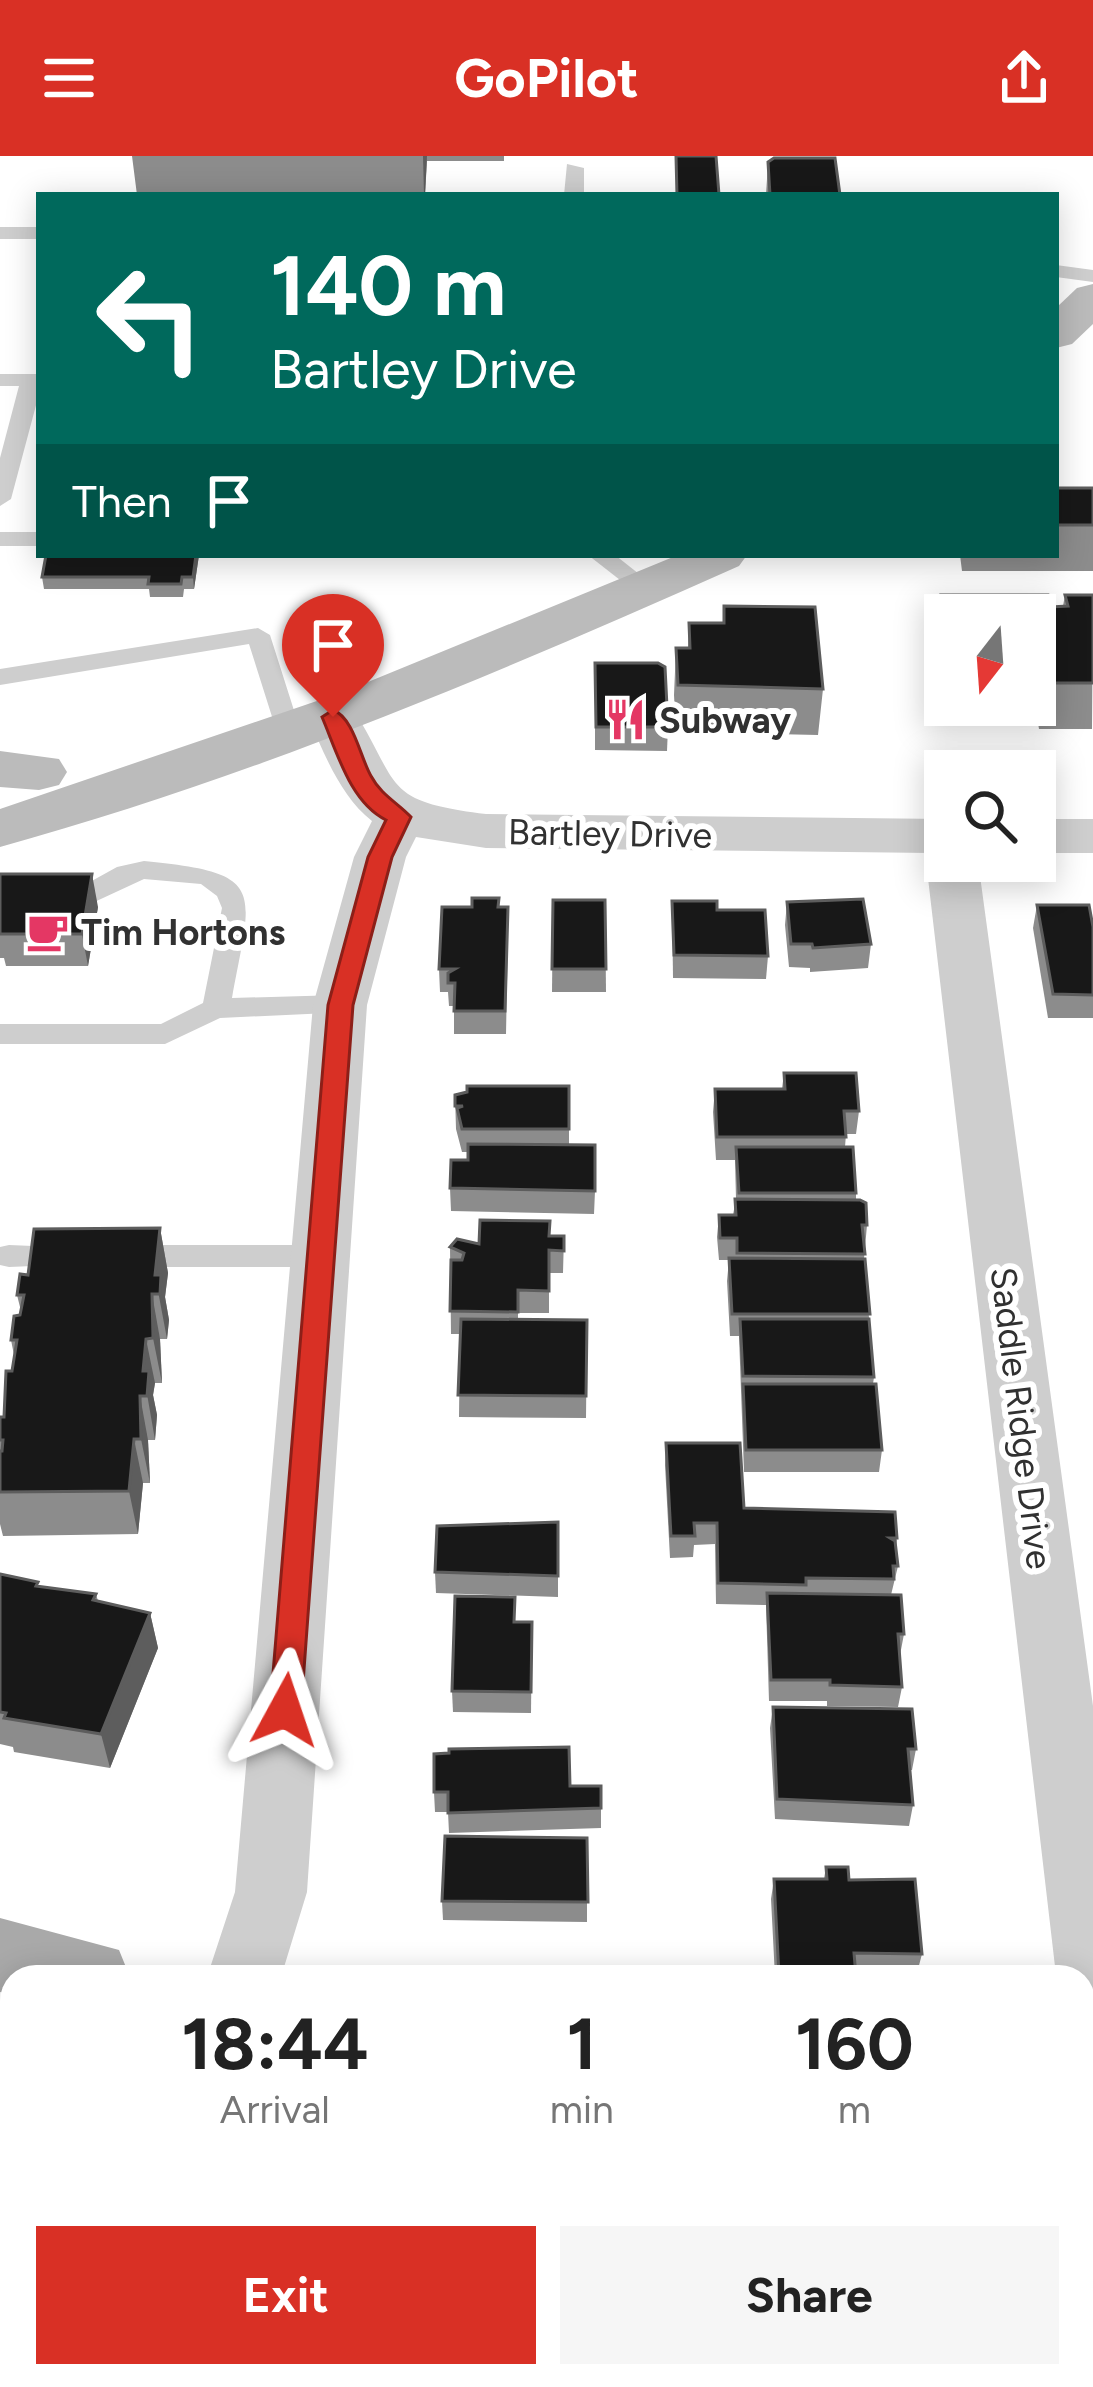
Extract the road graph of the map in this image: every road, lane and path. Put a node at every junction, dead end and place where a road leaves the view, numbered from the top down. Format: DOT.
graph roads {
  1 [pos="574,168"];
  2 [pos="574,192"];
  3 [pos="0,233"];
  4 [pos="36,233"];
  5 [pos="1059,271"];
  6 [pos="1093,275"];
  7 [pos="1093,298"];
  8 [pos="1059,331"];
  9 [pos="0,380"];
  10 [pos="35,380"];
  11 [pos="0,499"];
  12 [pos="0,539"];
  13 [pos="36,539"];
  14 [pos="604,558"];
  15 [pos="714,558"];
  16 [pos="646,589"];
  17 [pos="0,677"];
  18 [pos="310,720"];
  19 [pos="13,773"];
  20 [pos="400,817"];
  21 [pos="0,828"];
  22 [pos="924,836"];
  23 [pos="1056,836"];
  24 [pos="1093,836"];
  25 [pos="955,882"];
  26 [pos="0,903"];
  27 [pos="340,1005"];
  28 [pos="215,1008"];
  29 [pos="0,1034"];
  30 [pos="9,1256"];
  31 [pos="322,1256"];
  32 [pos="0,1955"];
  33 [pos="41,1965"];
  34 [pos="248,1965"];
  35 [pos="1092,1965"];
  1 -- 2 [label="lane"];
  3 -- 4 [label="lane"];
  5 -- 6 [label="lane"];
  7 -- 8 [label="main road"];
  9 -- 10 [label="lane"];
  10 -- 11 [label="lane"];
  12 -- 13 [label="lane"];
  14 -- 16 [label="lane"];
  15 -- 16 [label="main road"];
  16 -- 18 [label="main road"];
  17 -- 18 [label="lane"];
  18 -- 19 [label="main road"];
  18 -- 20 [label="street"];
  18 -- 21 [label="main road"];
  20 -- 22 [label="street, Bartley Drive"];
  20 -- 27 [label="street"];
  23 -- 24 [label="street"];
  25 -- 35 [label="street, Saddle Ridge Drive"];
  26 -- 28 [label="lane"];
  27 -- 28 [label="lane"];
  27 -- 31 [label="street"];
  28 -- 29 [label="lane"];
  30 -- 31 [label="lane"];
  31 -- 34 [label="street"];
  32 -- 33 [label="main road"];
}
